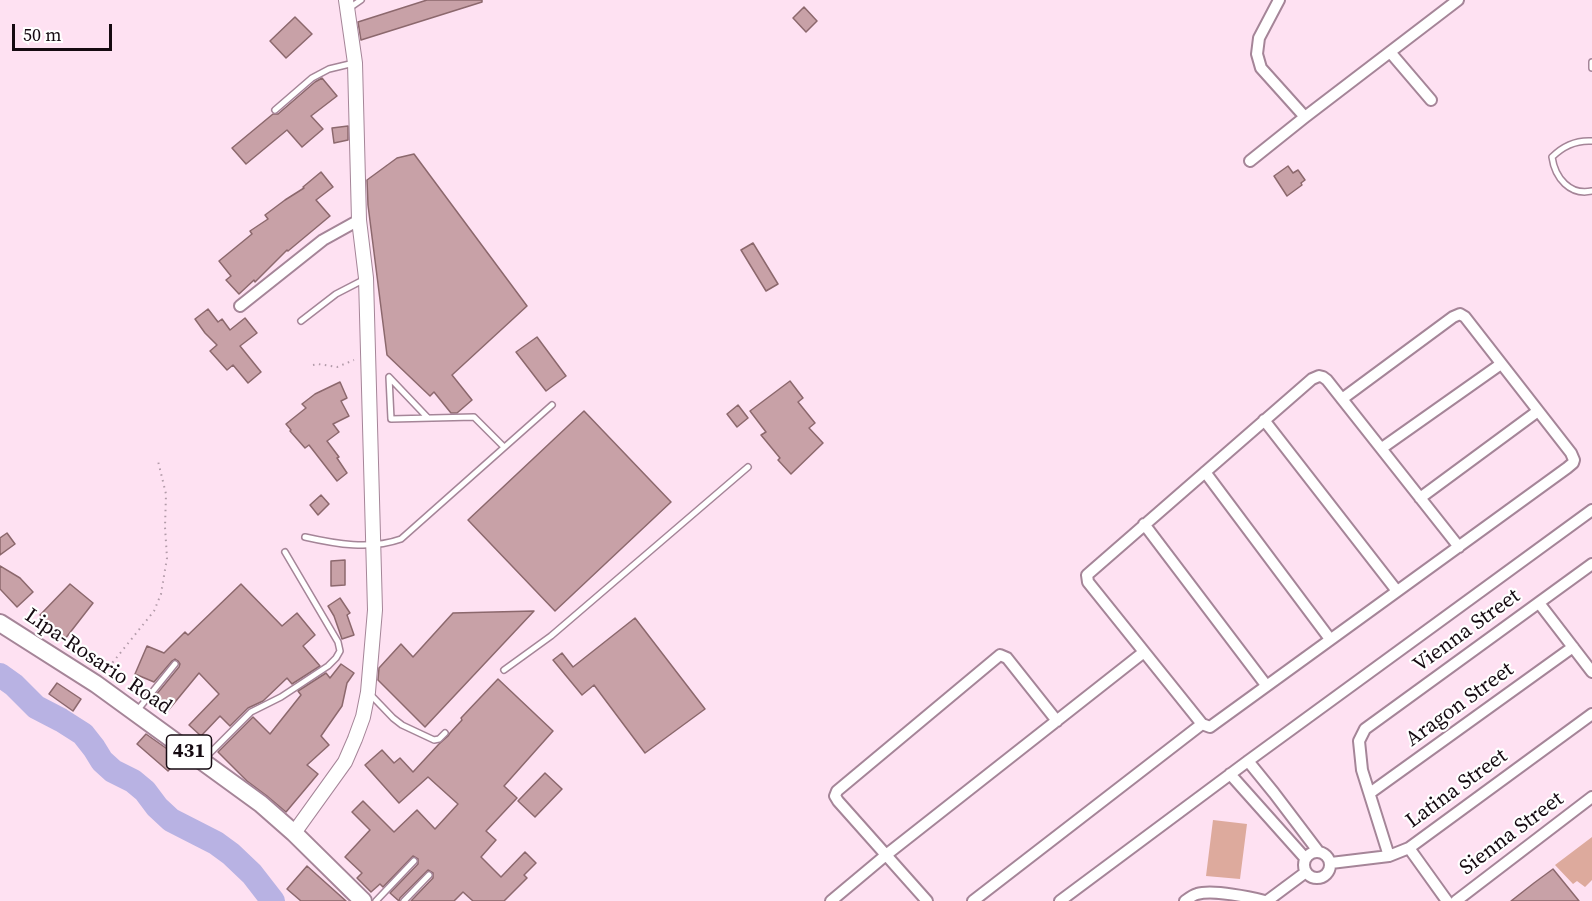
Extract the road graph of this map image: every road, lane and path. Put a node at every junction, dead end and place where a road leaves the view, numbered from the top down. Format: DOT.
graph roads {
  1 [pos="361,0"];
  2 [pos="1279,0"];
  3 [pos="1458,0"];
  4 [pos="347,5"];
  5 [pos="1390,52"];
  6 [pos="1592,62"];
  7 [pos="355,63"];
  8 [pos="1592,68"];
  9 [pos="1431,100"];
  10 [pos="275,110"];
  11 [pos="1305,117"];
  12 [pos="1592,141"];
  13 [pos="1250,161"];
  14 [pos="1592,191"];
  15 [pos="359,220"];
  16 [pos="366,278"];
  17 [pos="240,306"];
  18 [pos="301,321"];
  19 [pos="368,356"];
  20 [pos="1501,364"];
  21 [pos="313,365"];
  22 [pos="1342,399"];
  23 [pos="552,405"];
  24 [pos="1538,411"];
  25 [pos="428,418"];
  26 [pos="1264,420"];
  27 [pos="504,447"];
  28 [pos="1382,448"];
  29 [pos="158,461"];
  30 [pos="748,466"];
  31 [pos="1204,472"];
  32 [pos="1420,498"];
  33 [pos="1592,510"];
  34 [pos="1144,524"];
  35 [pos="305,537"];
  36 [pos="372,544"];
  37 [pos="1459,547"];
  38 [pos="285,552"];
  39 [pos="1590,570"];
  40 [pos="1397,591"];
  41 [pos="1539,603"];
  42 [pos="0,623"];
  43 [pos="1330,639"];
  44 [pos="1574,647"];
  45 [pos="1144,652"];
  46 [pos="175,664"];
  47 [pos="504,670"];
  48 [pos="1592,672"];
  49 [pos="96,684"];
  50 [pos="1266,685"];
  51 [pos="368,692"];
  52 [pos="135,713"];
  53 [pos="1592,714"];
  54 [pos="1057,721"];
  55 [pos="1202,724"];
  56 [pos="446,733"];
  57 [pos="202,761"];
  58 [pos="1248,761"];
  59 [pos="1230,774"];
  60 [pos="1263,780"];
  61 [pos="1247,793"];
  62 [pos="1370,793"];
  63 [pos="1592,797"];
  64 [pos="1283,805"];
  65 [pos="1269,817"];
  66 [pos="294,833"];
  67 [pos="1409,848"];
  68 [pos="1318,851"];
  69 [pos="886,855"];
  70 [pos="1389,856"];
  71 [pos="1305,858"];
  72 [pos="414,861"];
  73 [pos="1331,863"];
  74 [pos="1306,872"];
  75 [pos="429,875"];
  76 [pos="363,901"];
  77 [pos="376,901"];
  78 [pos="404,901"];
  79 [pos="831,901"];
  80 [pos="927,901"];
  81 [pos="973,901"];
  82 [pos="1060,901"];
  83 [pos="1185,901"];
  84 [pos="1266,901"];
  85 [pos="1447,901"];
  86 [pos="1456,901"];
  1 -- 4 [label="lane"];
  2 -- 11 [label="street"];
  3 -- 5 [label="street"];
  4 -- 7 [label="street"];
  5 -- 9 [label="street"];
  5 -- 11 [label="street"];
  6 -- 8 [label="lane"];
  7 -- 10 [label="lane"];
  7 -- 15 [label="street"];
  11 -- 13 [label="street"];
  12 -- 14 [label="lane"];
  15 -- 16 [label="street"];
  15 -- 17 [label="street"];
  16 -- 18 [label="lane"];
  16 -- 19 [label="street"];
  19 -- 21 [label="path"];
  19 -- 36 [label="street"];
  20 -- 22 [label="street"];
  20 -- 24 [label="street"];
  20 -- 28 [label="street"];
  22 -- 26 [label="street"];
  22 -- 28 [label="street"];
  23 -- 27 [label="lane"];
  24 -- 32 [label="street"];
  24 -- 37 [label="street"];
  25 -- 25 [label="lane"];
  25 -- 27 [label="lane"];
  26 -- 31 [label="street"];
  26 -- 40 [label="street"];
  27 -- 36 [label="lane"];
  28 -- 32 [label="street"];
  29 -- 49 [label="path"];
  30 -- 47 [label="lane"];
  31 -- 34 [label="street"];
  31 -- 43 [label="street"];
  32 -- 37 [label="street"];
  33 -- 58 [label="street"];
  34 -- 45 [label="street"];
  34 -- 50 [label="street"];
  35 -- 36 [label="lane"];
  36 -- 51 [label="street"];
  37 -- 40 [label="street"];
  38 -- 57 [label="lane"];
  39 -- 41 [label="street, Vienna Street"];
  40 -- 43 [label="street"];
  41 -- 44 [label="street"];
  41 -- 62 [label="street, Vienna Street"];
  42 -- 49 [label="main road, Lipa-Rosario Road / 431"];
  43 -- 50 [label="street"];
  44 -- 48 [label="street"];
  44 -- 62 [label="street, Aragon Street"];
  45 -- 54 [label="street"];
  45 -- 55 [label="street"];
  46 -- 52 [label="lane"];
  49 -- 52 [label="main road, Lipa-Rosario Road / 431"];
  50 -- 55 [label="street"];
  51 -- 56 [label="lane"];
  51 -- 66 [label="street"];
  52 -- 57 [label="main road, Lipa-Rosario Road / 431"];
  53 -- 67 [label="street, Latina Street"];
  54 -- 69 [label="street"];
  54 -- 69 [label="street"];
  55 -- 81 [label="street"];
  57 -- 66 [label="main road, Lipa-Rosario Road / 431"];
  58 -- 59 [label="street"];
  58 -- 60 [label="street"];
  59 -- 61 [label="street"];
  59 -- 82 [label="street"];
  60 -- 61 [label="street"];
  60 -- 64 [label="street"];
  61 -- 65 [label="street"];
  62 -- 70 [label="street"];
  63 -- 86 [label="street, Sienna Street"];
  64 -- 65 [label="street"];
  64 -- 68 [label="street"];
  65 -- 71 [label="street"];
  66 -- 76 [label="main road, Lipa-Rosario Road / 431"];
  67 -- 70 [label="street, Latina Street"];
  67 -- 85 [label="street"];
  68 -- 71 [label="street"];
  68 -- 73 [label="street"];
  69 -- 79 [label="street"];
  69 -- 80 [label="street"];
  70 -- 73 [label="street, Latina Street"];
  71 -- 74 [label="street"];
  72 -- 77 [label="lane"];
  73 -- 74 [label="street"];
  74 -- 84 [label="street"];
  75 -- 78 [label="lane"];
  83 -- 84 [label="street"];
}
